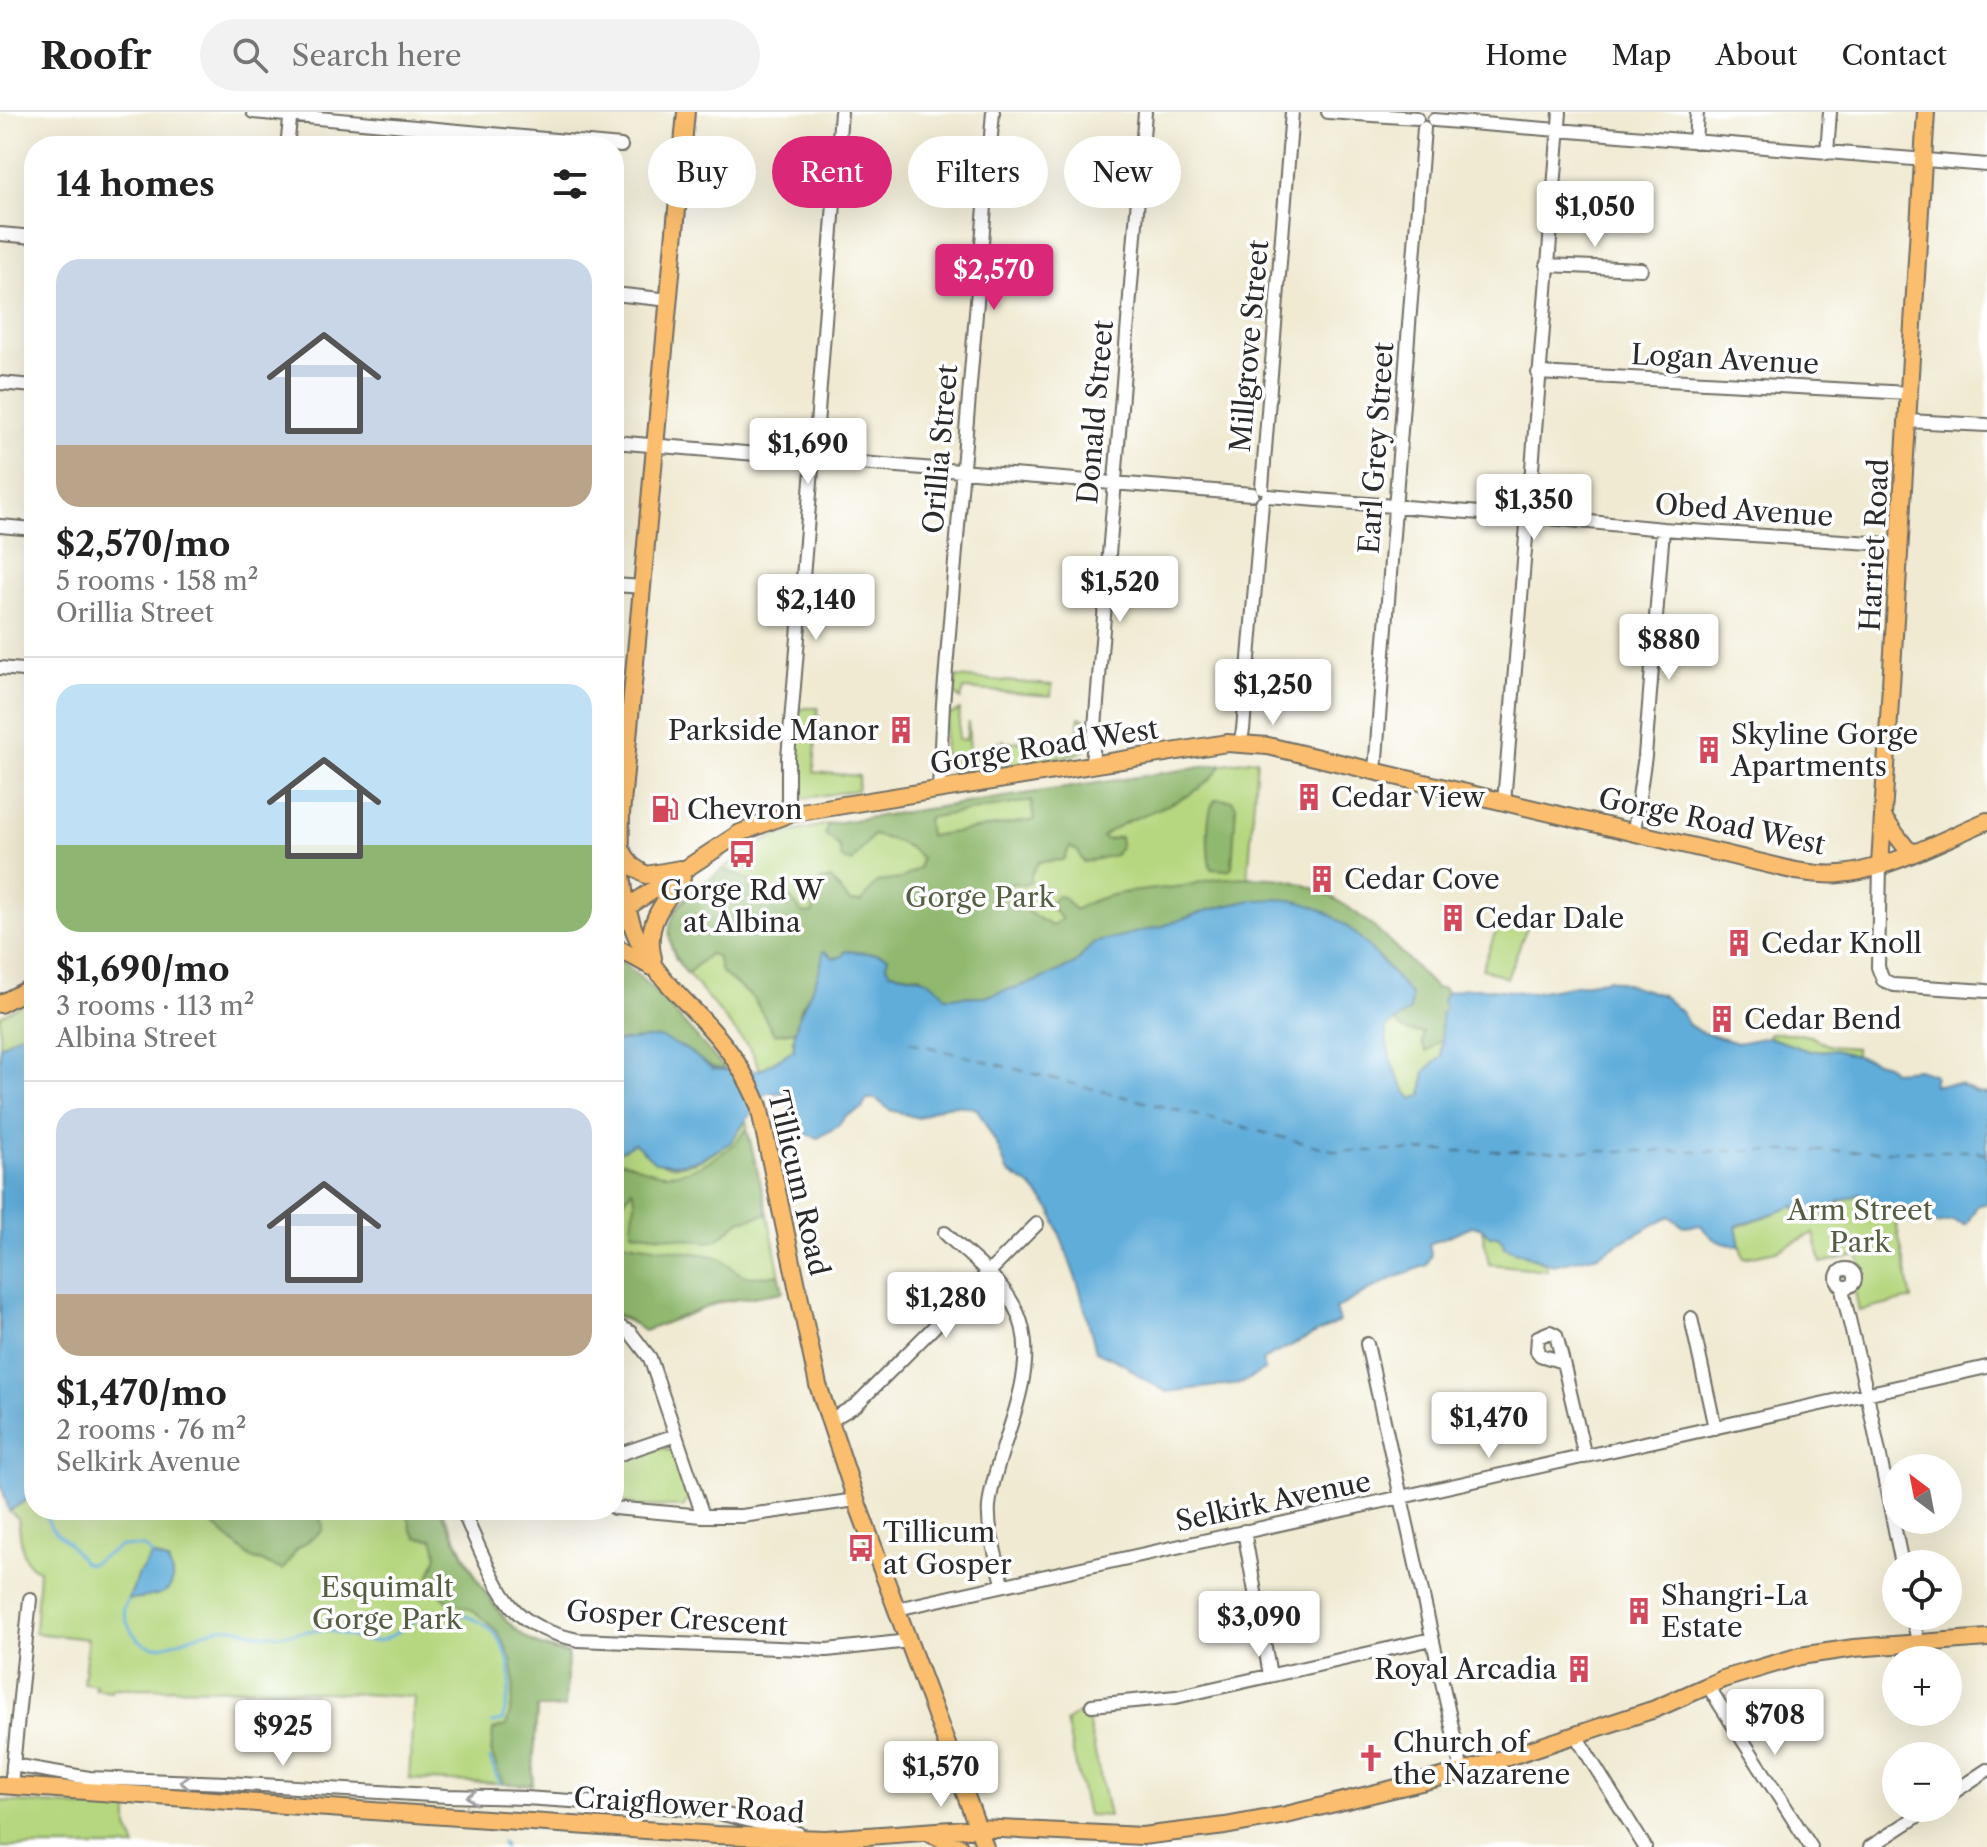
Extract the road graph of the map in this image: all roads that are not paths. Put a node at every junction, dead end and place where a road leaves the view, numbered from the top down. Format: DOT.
graph roads {
  1 [pos="253,112"];
  2 [pos="686,112"];
  3 [pos="841,112"];
  4 [pos="993,112"];
  5 [pos="1145,112"];
  6 [pos="1292,112"];
  7 [pos="1328,112"];
  8 [pos="1560,112"];
  9 [pos="1697,112"];
  10 [pos="1830,112"];
  11 [pos="1926,112"];
  12 [pos="290,114"];
  13 [pos="1425,118"];
  14 [pos="1558,131"];
  15 [pos="288,136"];
  16 [pos="518,136"];
  17 [pos="1695,142"];
  18 [pos="1827,153"];
  19 [pos="1923,159"];
  20 [pos="1987,165"];
  21 [pos="0,234"];
  22 [pos="24,236"];
  23 [pos="1547,265"];
  24 [pos="1641,269"];
  25 [pos="624,295"];
  26 [pos="670,300"];
  27 [pos="1538,373"];
  28 [pos="0,383"];
  29 [pos="24,385"];
  30 [pos="1909,393"];
  31 [pos="1907,421"];
  32 [pos="1987,425"];
  33 [pos="624,443"];
  34 [pos="656,446"];
  35 [pos="813,459"];
  36 [pos="962,471"];
  37 [pos="1113,484"];
  38 [pos="1261,495"];
  39 [pos="1396,508"];
  40 [pos="1528,516"];
  41 [pos="0,526"];
  42 [pos="24,528"];
  43 [pos="1663,529"];
  44 [pos="1901,545"];
  45 [pos="624,586"];
  46 [pos="643,587"];
  47 [pos="0,668"];
  48 [pos="24,670"];
  49 [pos="624,709"];
  50 [pos="1240,743"];
  51 [pos="1092,764"];
  52 [pos="1375,771"];
  53 [pos="939,789"];
  54 [pos="1504,802"];
  55 [pos="788,814"];
  56 [pos="1884,819"];
  57 [pos="1987,821"];
  58 [pos="1634,831"];
  59 [pos="1913,852"];
  60 [pos="624,854"];
  61 [pos="1880,865"];
  62 [pos="690,867"];
  63 [pos="624,911"];
  64 [pos="624,918"];
  65 [pos="624,952"];
  66 [pos="656,970"];
  67 [pos="24,991"];
  68 [pos="1987,991"];
  69 [pos="0,1004"];
  70 [pos="1037,1224"];
  71 [pos="945,1233"];
  72 [pos="987,1274"];
  73 [pos="1844,1288"];
  74 [pos="1691,1318"];
  75 [pos="624,1329"];
  76 [pos="1367,1344"];
  77 [pos="1563,1362"];
  78 [pos="1987,1367"];
  79 [pos="1867,1394"];
  80 [pos="829,1421"];
  81 [pos="1715,1428"];
  82 [pos="676,1435"];
  83 [pos="624,1453"];
  84 [pos="1585,1457"];
  85 [pos="1400,1497"];
  86 [pos="856,1500"];
  87 [pos="624,1509"];
  88 [pos="703,1516"];
  89 [pos="467,1520"];
  90 [pos="1244,1531"];
  91 [pos="1899,1550"];
  92 [pos="1003,1584"];
  93 [pos="30,1599"];
  94 [pos="897,1609"];
  95 [pos="1916,1630"];
  96 [pos="1987,1638"];
  97 [pos="1432,1639"];
  98 [pos="909,1641"];
  99 [pos="1919,1644"];
  100 [pos="1270,1675"];
  101 [pos="1708,1686"];
  102 [pos="1092,1705"];
  103 [pos="1576,1736"];
  104 [pos="13,1765"];
  105 [pos="1987,1770"];
  106 [pos="1462,1772"];
  107 [pos="5,1785"];
  108 [pos="1962,1787"];
  109 [pos="550,1800"];
  110 [pos="550,1822"];
  111 [pos="1908,1822"];
  112 [pos="979,1828"];
  113 [pos="905,1833"];
  114 [pos="825,1839"];
  115 [pos="1124,1841"];
  116 [pos="960,1847"];
  117 [pos="985,1847"];
  118 [pos="1645,1847"];
  119 [pos="1811,1847"];
  120 [pos="1870,1847"];
  1 -- 12 [label="street"];
  2 -- 26 [label="main road, Tillicum Road"];
  3 -- 35 [label="street"];
  4 -- 36 [label="street, Orillia Street"];
  5 -- 37 [label="street, Donald Street"];
  6 -- 38 [label="street, Millgrove Street"];
  7 -- 13 [label="street"];
  8 -- 14 [label="street"];
  9 -- 17 [label="street"];
  10 -- 18 [label="street"];
  11 -- 19 [label="main road, Harriet Road"];
  12 -- 15 [label="street"];
  12 -- 16 [label="street"];
  13 -- 14 [label="street"];
  13 -- 39 [label="street, Earl Grey Street"];
  14 -- 17 [label="street"];
  14 -- 23 [label="street"];
  17 -- 18 [label="street"];
  18 -- 19 [label="street"];
  19 -- 20 [label="street"];
  19 -- 30 [label="main road, Harriet Road"];
  21 -- 22 [label="street"];
  23 -- 24 [label="street"];
  23 -- 27 [label="street"];
  25 -- 26 [label="street"];
  26 -- 34 [label="main road, Tillicum Road"];
  27 -- 30 [label="street, Logan Avenue"];
  27 -- 40 [label="street"];
  28 -- 29 [label="street"];
  30 -- 31 [label="main road, Harriet Road"];
  31 -- 32 [label="street"];
  31 -- 44 [label="main road, Harriet Road"];
  33 -- 34 [label="street, Obed Avenue"];
  34 -- 35 [label="street, Obed Avenue"];
  34 -- 46 [label="main road, Tillicum Road"];
  35 -- 36 [label="street, Obed Avenue"];
  35 -- 55 [label="street"];
  36 -- 37 [label="street, Obed Avenue"];
  36 -- 53 [label="street, Orillia Street"];
  37 -- 38 [label="street, Obed Avenue"];
  37 -- 51 [label="street, Donald Street"];
  38 -- 39 [label="street, Obed Avenue"];
  38 -- 50 [label="street, Millgrove Street"];
  39 -- 40 [label="street, Obed Avenue"];
  39 -- 52 [label="street, Earl Grey Street"];
  40 -- 43 [label="street, Obed Avenue"];
  40 -- 54 [label="street"];
  41 -- 42 [label="street"];
  43 -- 44 [label="street, Obed Avenue"];
  43 -- 58 [label="street"];
  44 -- 56 [label="main road, Harriet Road"];
  45 -- 46 [label="street"];
  46 -- 49 [label="main road, Tillicum Road"];
  47 -- 48 [label="street"];
  50 -- 51 [label="main road, Gorge Road West"];
  50 -- 52 [label="main road, Gorge Road West"];
  51 -- 53 [label="main road, Gorge Road West"];
  52 -- 54 [label="main road, Gorge Road West"];
  53 -- 55 [label="main road, Gorge Road West"];
  54 -- 58 [label="main road, Gorge Road West"];
  55 -- 62 [label="main road, Gorge Road West"];
  56 -- 59 [label="main road"];
  56 -- 61 [label="main road, Harriet Road"];
  57 -- 59 [label="main road, Gorge Road West"];
  58 -- 61 [label="main road, Gorge Road West"];
  59 -- 61 [label="main road, Gorge Road West"];
  60 -- 62 [label="main road"];
  61 -- 68 [label="street, Harriet Road"];
  62 -- 63 [label="main road, Gorge Road West"];
  62 -- 66 [label="main road"];
  64 -- 66 [label="main road, Tillicum Road"];
  65 -- 66 [label="main road"];
  66 -- 80 [label="main road, Tillicum Road"];
  67 -- 69 [label="main road"];
  70 -- 72 [label="street"];
  71 -- 72 [label="street"];
  72 -- 80 [label="street"];
  72 -- 92 [label="street"];
  73 -- 79 [label="street"];
  74 -- 81 [label="street"];
  75 -- 82 [label="street"];
  76 -- 85 [label="street"];
  77 -- 84 [label="street"];
  78 -- 79 [label="street, Selkirk Avenue"];
  79 -- 81 [label="street, Selkirk Avenue"];
  79 -- 91 [label="street"];
  80 -- 86 [label="main road, Tillicum Road"];
  81 -- 84 [label="street, Selkirk Avenue"];
  82 -- 83 [label="street"];
  82 -- 88 [label="street"];
  84 -- 85 [label="street, Selkirk Avenue"];
  85 -- 90 [label="street, Selkirk Avenue"];
  85 -- 97 [label="street"];
  86 -- 88 [label="street"];
  86 -- 94 [label="main road, Tillicum Road"];
  87 -- 88 [label="street"];
  89 -- 98 [label="street, Gosper Crescent"];
  90 -- 92 [label="street, Selkirk Avenue"];
  90 -- 100 [label="street"];
  92 -- 94 [label="street, Selkirk Avenue"];
  93 -- 104 [label="street"];
  94 -- 98 [label="main road, Tillicum Road"];
  95 -- 99 [label="street"];
  96 -- 99 [label="main road, Craigflower Road"];
  97 -- 100 [label="street"];
  97 -- 106 [label="street"];
  98 -- 112 [label="main road, Tillicum Road"];
  99 -- 101 [label="main road, Craigflower Road"];
  100 -- 102 [label="street"];
  101 -- 103 [label="main road, Craigflower Road"];
  101 -- 119 [label="street"];
  103 -- 106 [label="main road, Craigflower Road"];
  103 -- 118 [label="street"];
  104 -- 107 [label="street"];
  109 -- 104 [label="street, Craigflower Road, one-way"];
  105 -- 108 [label="street"];
  106 -- 115 [label="main road, Craigflower Road"];
  107 -- 110 [label="main road, Craigflower Road"];
  109 -- 110 [label="street, Craigflower Road"];
  109 -- 114 [label="street, Craigflower Road"];
  110 -- 114 [label="main road, Craigflower Road"];
  111 -- 120 [label="street"];
  112 -- 113 [label="main road, Craigflower Road"];
  112 -- 115 [label="main road, Craigflower Road"];
  112 -- 117 [label="main road, Tillicum Road"];
  113 -- 114 [label="main road, Craigflower Road"];
  113 -- 116 [label="main road"];
}
